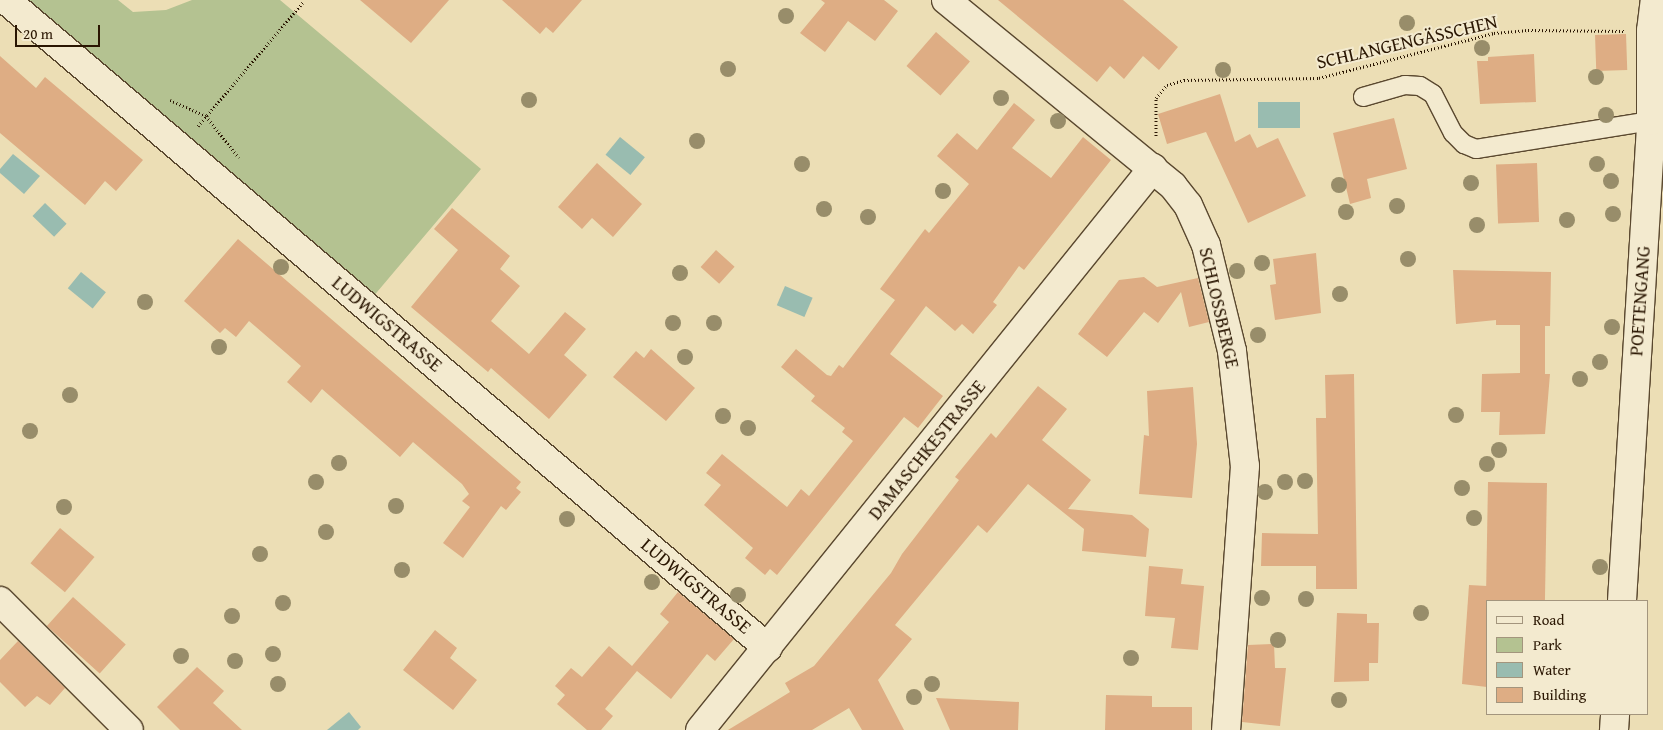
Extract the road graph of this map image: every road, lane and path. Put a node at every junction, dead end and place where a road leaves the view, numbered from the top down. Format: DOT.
graph roads {
  1 [pos="6,0"];
  2 [pos="946,0"];
  3 [pos="1655,0"];
  4 [pos="304,1"];
  5 [pos="1651,31"];
  6 [pos="1363,97"];
  7 [pos="1651,122"];
  8 [pos="180,147"];
  9 [pos="1153,168"];
  10 [pos="1622,600"];
  11 [pos="0,601"];
  12 [pos="768,648"];
  13 [pos="1615,715"];
  14 [pos="130,730"];
  15 [pos="700,730"];
  16 [pos="1226,730"];
  17 [pos="1614,730"];
  1 -- 8 [label="street, LUDWIGSTRASSE"];
  2 -- 9 [label="street, SCHLOSSBERGE"];
  3 -- 5 [label="street, POETENGANG"];
  4 -- 8 [label="path"];
  5 -- 7 [label="street, POETENGANG"];
  5 -- 9 [label="path, SCHLANGENGÄSSCHEN"];
  6 -- 7 [label="lane"];
  7 -- 10 [label="street, POETENGANG"];
  8 -- 12 [label="street, LUDWIGSTRASSE"];
  9 -- 12 [label="street, DAMASCHKESTRASSE"];
  9 -- 16 [label="street, SCHLOSSBERGE"];
  11 -- 14 [label="street"];
  12 -- 15 [label="street, DAMASCHKESTRASSE"];
  13 -- 17 [label="street"];
}
